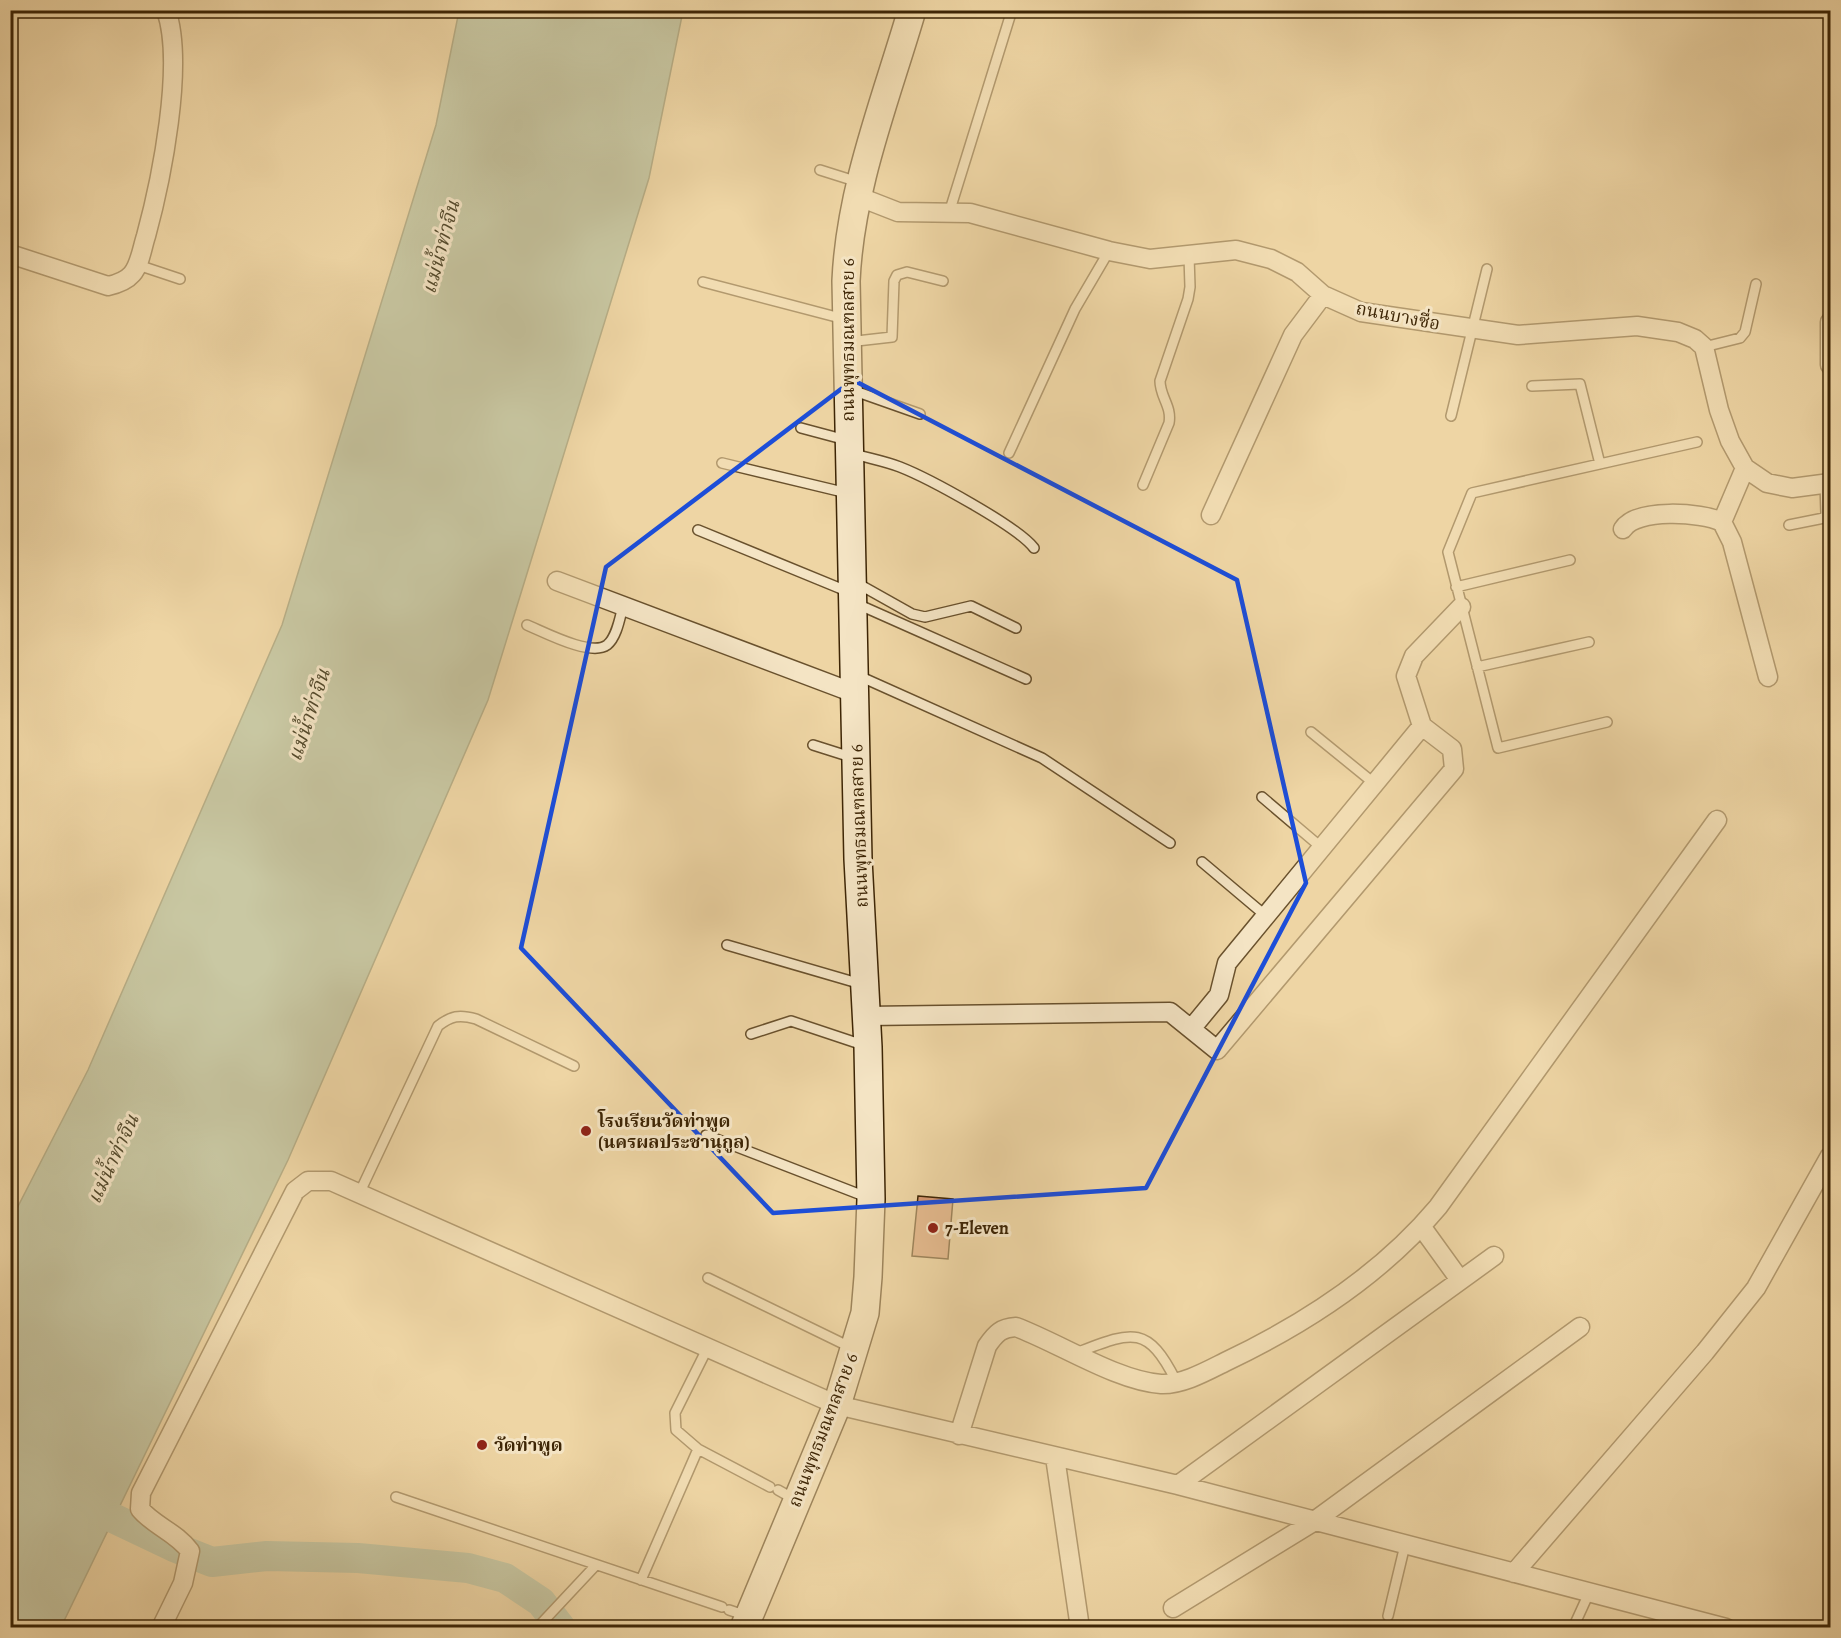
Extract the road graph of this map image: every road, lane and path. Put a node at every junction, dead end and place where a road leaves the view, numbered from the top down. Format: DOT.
graph roads {
  1 [pos="166,10"];
  2 [pos="912,10"];
  3 [pos="1012,10"];
  4 [pos="820,170"];
  5 [pos="859,189"];
  6 [pos="949,213"];
  7 [pos="1109,251"];
  8 [pos="10,254"];
  9 [pos="1189,256"];
  10 [pos="138,265"];
  11 [pos="1487,269"];
  12 [pos="180,279"];
  13 [pos="703,282"];
  14 [pos="943,282"];
  15 [pos="1756,284"];
  16 [pos="1323,295"];
  17 [pos="1830,322"];
  18 [pos="846,331"];
  19 [pos="1471,335"];
  20 [pos="1704,347"];
  21 [pos="1830,365"];
  22 [pos="1532,386"];
  23 [pos="847,388"];
  24 [pos="920,414"];
  25 [pos="1451,416"];
  26 [pos="801,428"];
  27 [pos="1697,442"];
  28 [pos="849,447"];
  29 [pos="1010,453"];
  30 [pos="722,463"];
  31 [pos="1600,464"];
  32 [pos="1743,473"];
  33 [pos="1143,485"];
  34 [pos="1827,487"];
  35 [pos="849,494"];
  36 [pos="1211,515"];
  37 [pos="1722,522"];
  38 [pos="1789,525"];
  39 [pos="1623,529"];
  40 [pos="698,530"];
  41 [pos="1034,548"];
  42 [pos="1570,560"];
  43 [pos="557,581"];
  44 [pos="1456,587"];
  45 [pos="854,593"];
  46 [pos="623,606"];
  47 [pos="1461,607"];
  48 [pos="527,625"];
  49 [pos="1016,628"];
  50 [pos="1589,642"];
  51 [pos="1477,667"];
  52 [pos="1768,677"];
  53 [pos="1026,679"];
  54 [pos="854,684"];
  55 [pos="1607,722"];
  56 [pos="1422,726"];
  57 [pos="1311,732"];
  58 [pos="813,745"];
  59 [pos="856,759"];
  60 [pos="1375,784"];
  61 [pos="1262,797"];
  62 [pos="1717,820"];
  63 [pos="1170,843"];
  64 [pos="1322,848"];
  65 [pos="1202,862"];
  66 [pos="1266,916"];
  67 [pos="727,945"];
  68 [pos="866,986"];
  69 [pos="867,1016"];
  70 [pos="1191,1029"];
  71 [pos="751,1034"];
  72 [pos="868,1047"];
  73 [pos="574,1066"];
  74 [pos="706,1135"];
  75 [pos="1830,1156"];
  76 [pos="359,1194"];
  77 [pos="871,1199"];
  78 [pos="1421,1226"];
  79 [pos="1494,1256"];
  80 [pos="708,1278"];
  81 [pos="1460,1280"];
  82 [pos="1580,1327"];
  83 [pos="708,1347"];
  84 [pos="855,1350"];
  85 [pos="1076,1353"];
  86 [pos="1176,1381"];
  87 [pos="837,1405"];
  88 [pos="959,1435"];
  89 [pos="698,1449"];
  90 [pos="1055,1457"];
  91 [pos="1178,1485"];
  92 [pos="782,1492"];
  93 [pos="396,1497"];
  94 [pos="1313,1522"];
  95 [pos="1405,1545"];
  96 [pos="596,1565"];
  97 [pos="1514,1574"];
  98 [pos="641,1580"];
  99 [pos="1589,1593"];
  100 [pos="1173,1608"];
  101 [pos="736,1615"];
  102 [pos="1388,1616"];
  103 [pos="539,1625"];
  104 [pos="161,1627"];
  105 [pos="1080,1628"];
  106 [pos="1573,1628"];
  107 [pos="1726,1628"];
  1 -- 10 [label="street"];
  2 -- 5 [label="main road, ถนนพุทธมณฑลสาย 6"];
  3 -- 6 [label="lane"];
  4 -- 5 [label="lane"];
  5 -- 6 [label="street, ถนนบางซื่อ"];
  5 -- 18 [label="main road, ถนนพุทธมณฑลสาย 6"];
  6 -- 7 [label="street, ถนนบางซื่อ"];
  7 -- 9 [label="street, ถนนบางซื่อ"];
  7 -- 29 [label="lane"];
  8 -- 10 [label="street"];
  9 -- 16 [label="street, ถนนบางซื่อ"];
  9 -- 33 [label="lane"];
  10 -- 12 [label="lane"];
  11 -- 19 [label="lane"];
  13 -- 18 [label="lane"];
  14 -- 18 [label="lane"];
  15 -- 20 [label="lane"];
  16 -- 19 [label="street, ถนนบางซื่อ"];
  16 -- 36 [label="street"];
  17 -- 21 [label="street"];
  18 -- 23 [label="main road, ถนนพุทธมณฑลสาย 6"];
  19 -- 20 [label="street, ถนนบางซื่อ"];
  19 -- 25 [label="lane"];
  20 -- 32 [label="street"];
  22 -- 31 [label="lane"];
  23 -- 24 [label="lane"];
  23 -- 28 [label="main road, ถนนพุทธมณฑลสาย 6"];
  26 -- 28 [label="lane"];
  27 -- 31 [label="lane"];
  28 -- 35 [label="main road, ถนนพุทธมณฑลสาย 6"];
  28 -- 41 [label="lane"];
  30 -- 35 [label="lane"];
  31 -- 44 [label="lane"];
  32 -- 34 [label="street"];
  32 -- 37 [label="street"];
  34 -- 38 [label="lane"];
  35 -- 45 [label="main road, ถนนพุทธมณฑลสาย 6"];
  37 -- 39 [label="street"];
  37 -- 52 [label="street"];
  40 -- 45 [label="lane"];
  42 -- 44 [label="lane"];
  43 -- 46 [label="street"];
  44 -- 47 [label="lane"];
  45 -- 49 [label="lane"];
  45 -- 53 [label="lane"];
  45 -- 54 [label="main road, ถนนพุทธมณฑลสาย 6"];
  46 -- 48 [label="lane"];
  46 -- 54 [label="street"];
  47 -- 51 [label="lane"];
  47 -- 56 [label="street"];
  50 -- 51 [label="lane"];
  51 -- 55 [label="lane"];
  54 -- 59 [label="main road, ถนนพุทธมณฑลสาย 6"];
  54 -- 63 [label="lane"];
  56 -- 60 [label="street"];
  56 -- 70 [label="street"];
  57 -- 60 [label="lane"];
  58 -- 59 [label="lane"];
  59 -- 68 [label="main road, ถนนพุทธมณฑลสาย 6"];
  60 -- 64 [label="street"];
  61 -- 64 [label="lane"];
  62 -- 78 [label="street"];
  64 -- 66 [label="street"];
  65 -- 66 [label="lane"];
  66 -- 70 [label="street"];
  67 -- 68 [label="lane"];
  68 -- 69 [label="main road, ถนนพุทธมณฑลสาย 6"];
  69 -- 70 [label="street"];
  69 -- 72 [label="main road, ถนนพุทธมณฑลสาย 6"];
  71 -- 72 [label="lane"];
  72 -- 77 [label="main road, ถนนพุทธมณฑลสาย 6"];
  73 -- 76 [label="lane"];
  74 -- 77 [label="lane"];
  75 -- 97 [label="street"];
  76 -- 83 [label="street"];
  76 -- 104 [label="street"];
  77 -- 84 [label="main road, ถนนพุทธมณฑลสาย 6"];
  78 -- 81 [label="street"];
  78 -- 86 [label="street"];
  79 -- 81 [label="street"];
  80 -- 84 [label="lane"];
  81 -- 91 [label="street"];
  82 -- 94 [label="street"];
  83 -- 87 [label="street"];
  83 -- 89 [label="lane"];
  84 -- 87 [label="main road, ถนนพุทธมณฑลสาย 6"];
  85 -- 86 [label="street"];
  85 -- 86 [label="lane"];
  85 -- 88 [label="street"];
  87 -- 88 [label="street"];
  87 -- 92 [label="main road, ถนนพุทธมณฑลสาย 6"];
  88 -- 90 [label="street"];
  89 -- 92 [label="lane"];
  89 -- 98 [label="lane"];
  90 -- 91 [label="street"];
  90 -- 105 [label="street"];
  91 -- 94 [label="street"];
  92 -- 101 [label="main road, ถนนพุทธมณฑลสาย 6"];
  93 -- 96 [label="lane"];
  94 -- 95 [label="street"];
  94 -- 100 [label="street"];
  95 -- 97 [label="street"];
  95 -- 102 [label="lane"];
  96 -- 98 [label="lane"];
  96 -- 103 [label="lane"];
  97 -- 99 [label="street"];
  98 -- 101 [label="lane"];
  99 -- 106 [label="lane"];
  99 -- 107 [label="street"];
}
